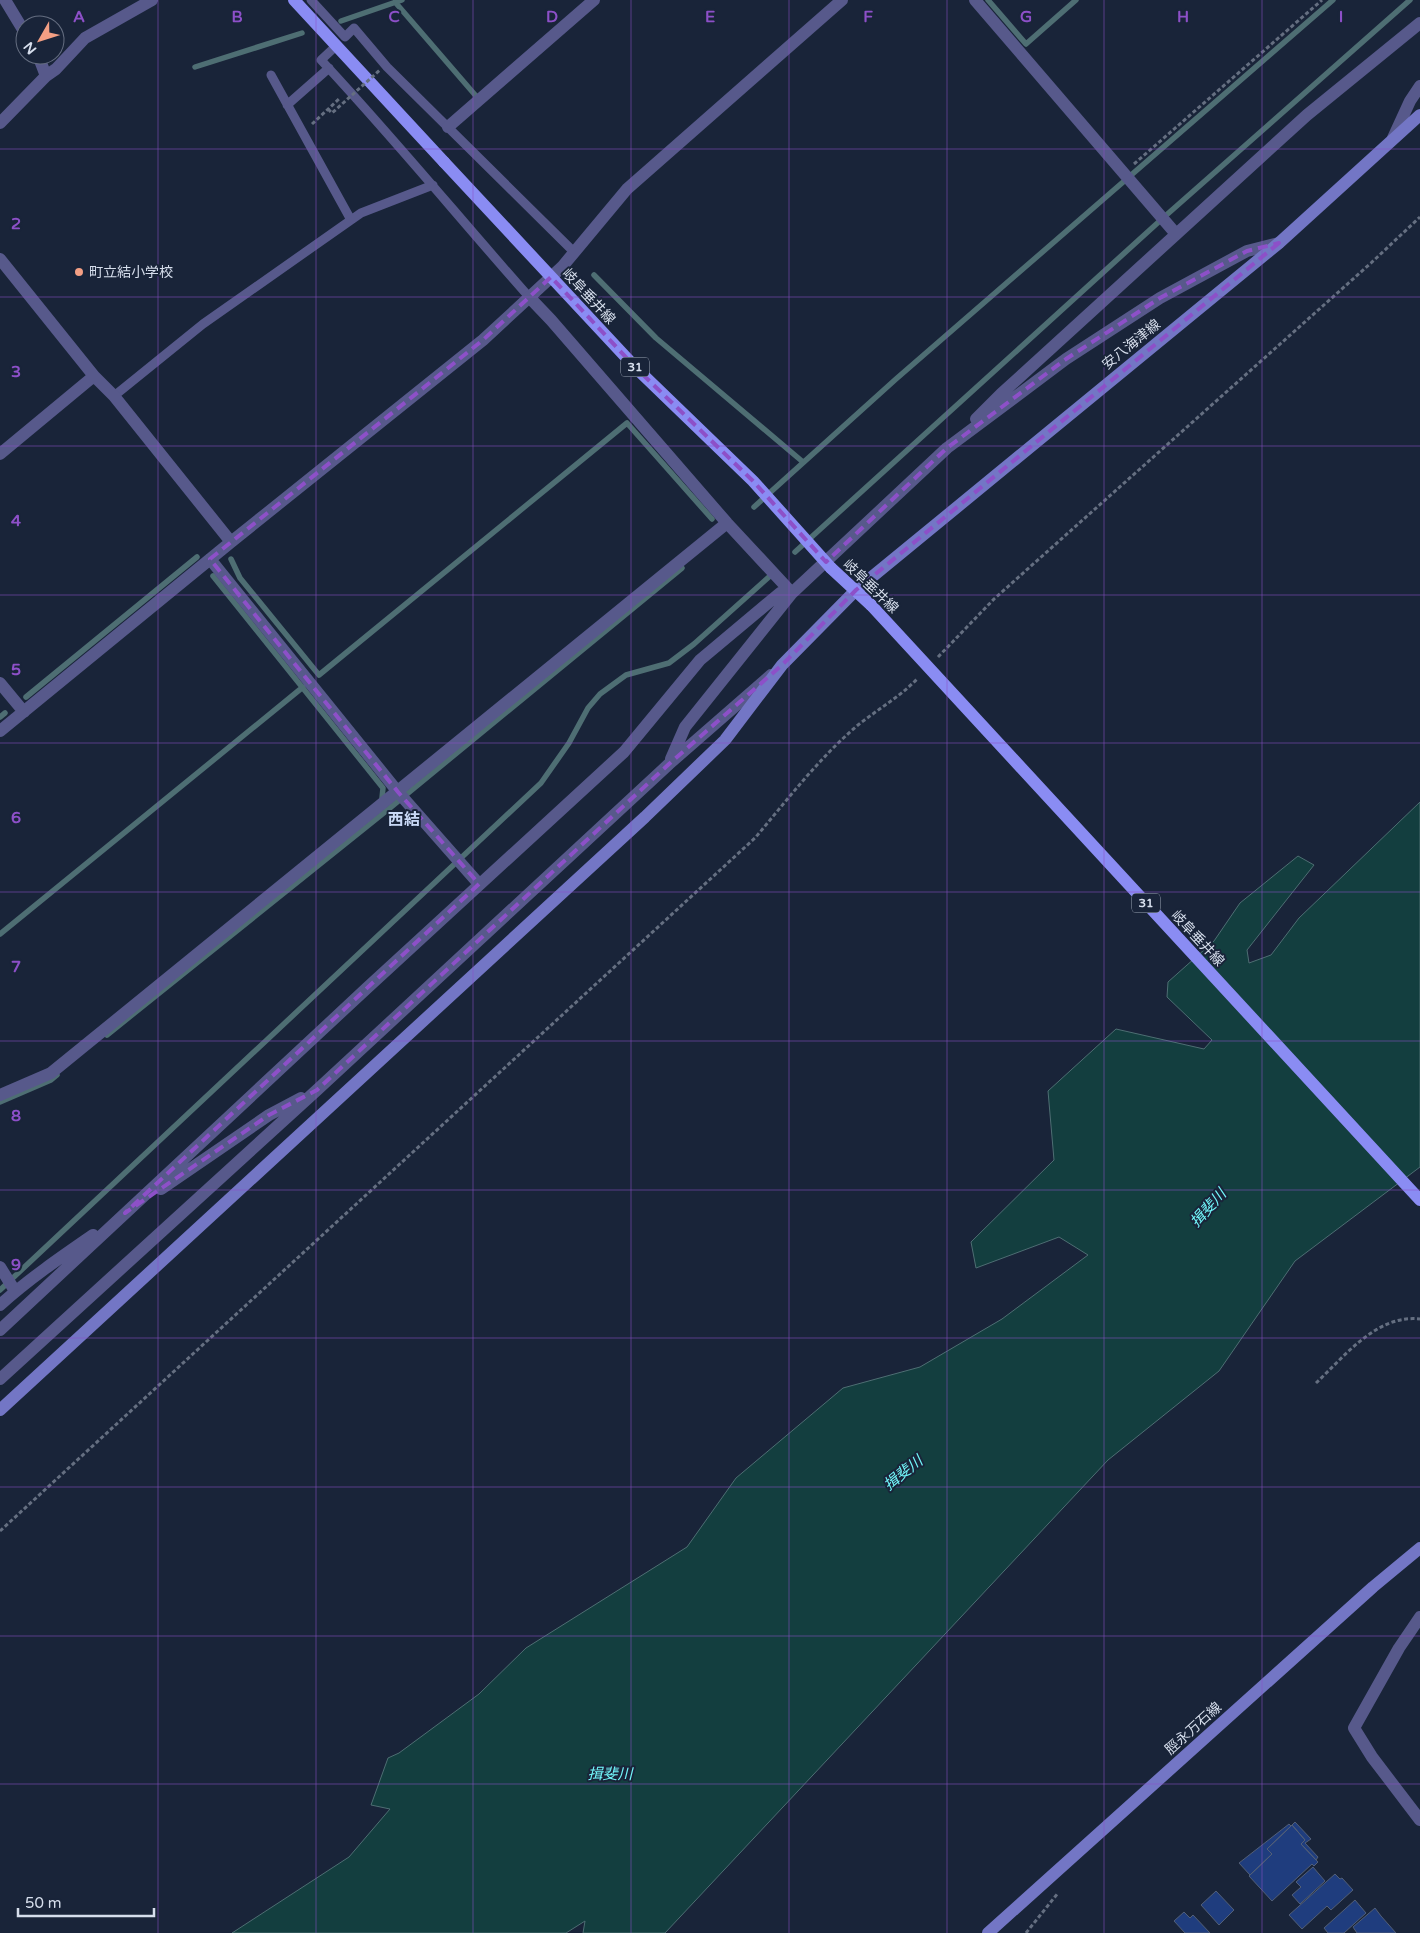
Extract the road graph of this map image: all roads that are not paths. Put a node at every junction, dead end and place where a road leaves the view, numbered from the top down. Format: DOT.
graph roads {
  1 [pos="5,0"];
  2 [pos="152,0"];
  3 [pos="311,0"];
  4 [pos="594,0"];
  5 [pos="842,0"];
  6 [pos="975,0"];
  7 [pos="299,2"];
  8 [pos="15,17"];
  9 [pos="1420,23"];
  10 [pos="336,46"];
  11 [pos="42,65"];
  12 [pos="329,68"];
  13 [pos="271,75"];
  14 [pos="46,76"];
  15 [pos="1420,86"];
  16 [pos="287,105"];
  17 [pos="1420,115"];
  18 [pos="0,123"];
  19 [pos="448,127"];
  20 [pos="1393,138"];
  21 [pos="433,185"];
  22 [pos="351,220"];
  23 [pos="1176,234"];
  24 [pos="1279,243"];
  25 [pos="574,252"];
  26 [pos="0,259"];
  27 [pos="530,298"];
  28 [pos="94,376"];
  29 [pos="114,396"];
  30 [pos="947,448"];
  31 [pos="0,454"];
  32 [pos="728,523"];
  33 [pos="231,542"];
  34 [pos="210,559"];
  35 [pos="856,590"];
  36 [pos="792,593"];
  37 [pos="782,666"];
  38 [pos="0,683"];
  39 [pos="24,712"];
  40 [pos="0,731"];
  41 [pos="668,764"];
  42 [pos="398,792"];
  43 [pos="479,884"];
  44 [pos="317,1090"];
  45 [pos="0,1095"];
  46 [pos="1420,1200"];
  47 [pos="125,1213"];
  48 [pos="0,1267"];
  49 [pos="15,1291"];
  50 [pos="0,1305"];
  51 [pos="0,1330"];
  52 [pos="0,1379"];
  53 [pos="0,1410"];
  54 [pos="1420,1548"];
  55 [pos="1420,1617"];
  56 [pos="1420,1820"];
  57 [pos="988,1933"];
  1 -- 8 [label="street"];
  2 -- 14 [label="street"];
  3 -- 19 [label="lane"];
  4 -- 19 [label="street"];
  5 -- 25 [label="street"];
  6 -- 23 [label="street"];
  7 -- 10 [label="main road, 岐阜垂井線 / 31"];
  9 -- 23 [label="street"];
  10 -- 12 [label="lane"];
  10 -- 35 [label="main road, 岐阜垂井線 / 31, bridge"];
  11 -- 14 [label="street"];
  12 -- 16 [label="lane"];
  12 -- 21 [label="lane"];
  13 -- 16 [label="lane"];
  14 -- 18 [label="street"];
  15 -- 20 [label="street"];
  16 -- 22 [label="lane"];
  17 -- 20 [label="main road, 安八海津線"];
  19 -- 25 [label="lane"];
  20 -- 24 [label="main road, 安八海津線"];
  21 -- 22 [label="lane"];
  21 -- 27 [label="lane"];
  22 -- 29 [label="lane"];
  23 -- 30 [label="street"];
  24 -- 30 [label="street"];
  24 -- 35 [label="main road, 安八海津線"];
  25 -- 27 [label="street"];
  26 -- 28 [label="street"];
  27 -- 32 [label="street"];
  27 -- 33 [label="street"];
  28 -- 29 [label="street"];
  28 -- 31 [label="street"];
  29 -- 33 [label="street"];
  30 -- 36 [label="street"];
  32 -- 36 [label="street"];
  32 -- 42 [label="street"];
  33 -- 34 [label="street"];
  34 -- 39 [label="street"];
  34 -- 42 [label="street"];
  35 -- 37 [label="main road, 安八海津線"];
  35 -- 46 [label="main road, 岐阜垂井線 / 31, bridge"];
  36 -- 41 [label="street"];
  36 -- 43 [label="street"];
  37 -- 41 [label="street"];
  37 -- 53 [label="main road, 安八海津線"];
  38 -- 39 [label="street"];
  39 -- 40 [label="street"];
  41 -- 44 [label="street"];
  42 -- 43 [label="street"];
  42 -- 45 [label="street"];
  43 -- 47 [label="street"];
  44 -- 47 [label="street"];
  44 -- 52 [label="street"];
  47 -- 49 [label="street"];
  47 -- 51 [label="street"];
  48 -- 49 [label="street"];
  49 -- 50 [label="street"];
  54 -- 57 [label="main road, 脛永万石線"];
  55 -- 56 [label="street"];
}
